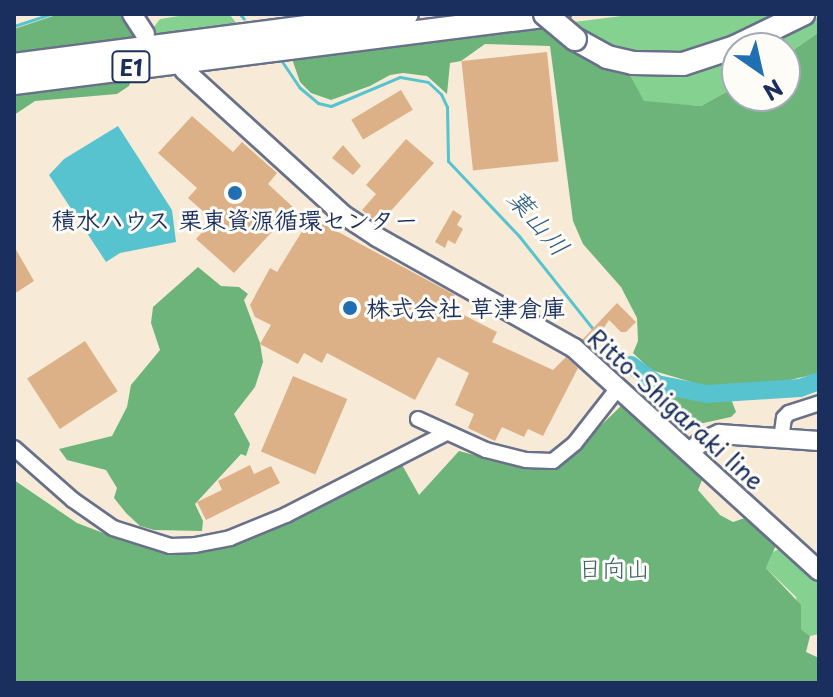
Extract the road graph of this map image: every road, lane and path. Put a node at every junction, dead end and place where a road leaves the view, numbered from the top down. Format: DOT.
graph roads {
  1 [pos="132,14"];
  2 [pos="407,14"];
  3 [pos="545,14"];
  4 [pos="559,14"];
  5 [pos="803,14"];
  6 [pos="145,34"];
  7 [pos="14,65"];
  8 [pos="184,70"];
  9 [pos="14,83"];
  10 [pos="618,388"];
  11 [pos="819,403"];
  12 [pos="418,419"];
  13 [pos="446,433"];
  14 [pos="781,439"];
  15 [pos="819,441"];
  16 [pos="14,448"];
  17 [pos="690,452"];
  18 [pos="819,571"];
  1 -- 6 [label="main road"];
  2 -- 7 [label="highway, E1"];
  3 -- 5 [label="highway, bridge"];
  4 -- 9 [label="highway, E1"];
  8 -- 10 [label="main road, Ritto-Shigaraki line"];
  10 -- 13 [label="street"];
  10 -- 17 [label="main road, Ritto-Shigaraki line"];
  11 -- 14 [label="street"];
  12 -- 13 [label="street"];
  13 -- 16 [label="street"];
  14 -- 15 [label="main road"];
  14 -- 17 [label="main road"];
  17 -- 18 [label="main road, Ritto-Shigaraki line"];
}
